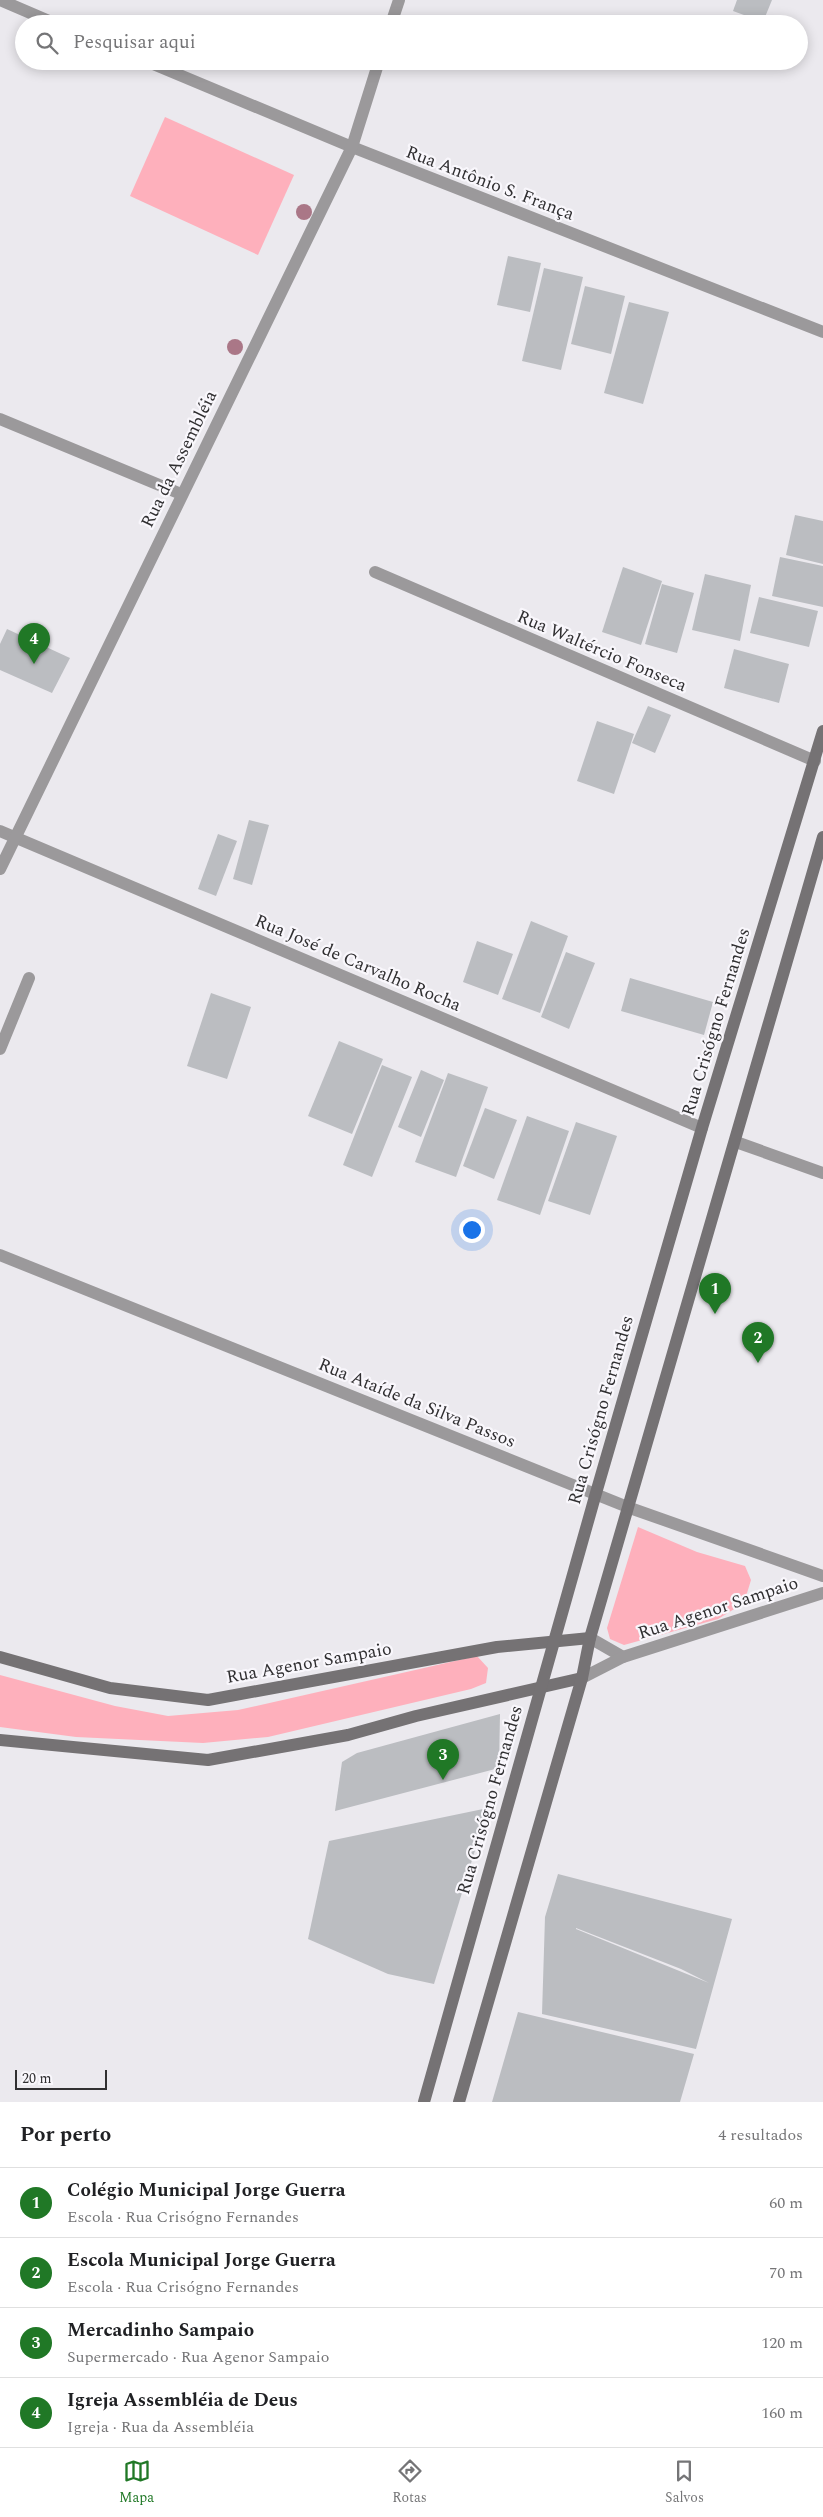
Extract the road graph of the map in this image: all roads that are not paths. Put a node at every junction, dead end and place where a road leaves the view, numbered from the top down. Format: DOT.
graph roads {
  1 [pos="0,0"];
  2 [pos="399,0"];
  3 [pos="35,15"];
  4 [pos="394,15"];
  5 [pos="168,70"];
  6 [pos="376,70"];
  7 [pos="352,147"];
  8 [pos="823,332"];
  9 [pos="0,419"];
  10 [pos="181,494"];
  11 [pos="375,572"];
  12 [pos="823,731"];
  13 [pos="815,761"];
  14 [pos="0,831"];
  15 [pos="823,837"];
  16 [pos="16,838"];
  17 [pos="0,869"];
  18 [pos="29,978"];
  19 [pos="0,1049"];
  20 [pos="702,1128"];
  21 [pos="736,1142"];
  22 [pos="823,1174"];
  23 [pos="0,1255"];
  24 [pos="596,1493"];
  25 [pos="630,1508"];
  26 [pos="823,1576"];
  27 [pos="823,1593"];
  28 [pos="590,1638"];
  29 [pos="552,1642"];
  30 [pos="0,1657"];
  31 [pos="623,1657"];
  32 [pos="582,1678"];
  33 [pos="539,1688"];
  34 [pos="0,1740"];
  35 [pos="424,2102"];
  36 [pos="459,2102"];
  1 -- 3 [label="street"];
  2 -- 4 [label="street"];
  5 -- 7 [label="street, Rua Antônio S. França"];
  6 -- 7 [label="street, Rua da Assembléia"];
  7 -- 8 [label="street, Rua Antônio S. França"];
  7 -- 10 [label="street, Rua da Assembléia"];
  9 -- 10 [label="street"];
  10 -- 16 [label="street, Rua da Assembléia"];
  11 -- 13 [label="street, Rua Waltércio Fonseca"];
  12 -- 13 [label="street, Rua Crisógno Fernandes"];
  13 -- 20 [label="street, Rua Crisógno Fernandes"];
  14 -- 16 [label="street, Rua José de Carvalho Rocha"];
  15 -- 21 [label="street"];
  16 -- 17 [label="street, Rua da Assembléia"];
  16 -- 20 [label="street, Rua José de Carvalho Rocha"];
  18 -- 19 [label="street"];
  20 -- 24 [label="street, Rua Crisógno Fernandes"];
  21 -- 22 [label="street"];
  21 -- 25 [label="street"];
  23 -- 24 [label="street, Rua Ataíde da Silva Passos"];
  24 -- 25 [label="street, Rua Ataíde da Silva Passos"];
  24 -- 29 [label="street, Rua Crisógno Fernandes"];
  25 -- 26 [label="street, Rua Ataíde da Silva Passos"];
  25 -- 28 [label="street"];
  27 -- 31 [label="street, Rua Agenor Sampaio"];
  28 -- 29 [label="street, Rua Agenor Sampaio"];
  28 -- 31 [label="street, Rua Agenor Sampaio"];
  28 -- 32 [label="street"];
  29 -- 30 [label="street, Rua Agenor Sampaio"];
  29 -- 33 [label="street, Rua Crisógno Fernandes"];
  31 -- 32 [label="street, Rua Agenor Sampaio"];
  32 -- 33 [label="street, Rua Agenor Sampaio"];
  32 -- 36 [label="street"];
  33 -- 34 [label="street, Rua Agenor Sampaio"];
  33 -- 35 [label="street, Rua Crisógno Fernandes"];
}
